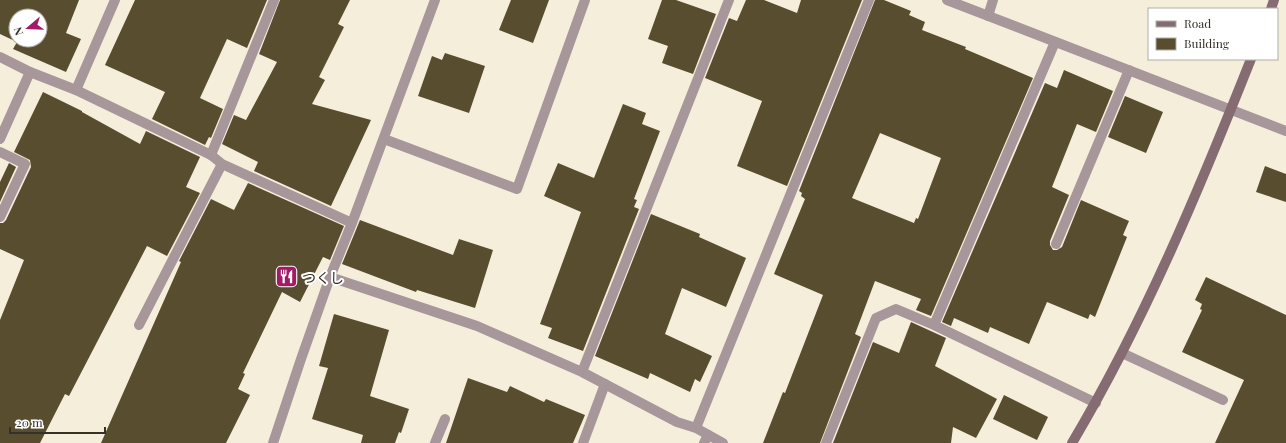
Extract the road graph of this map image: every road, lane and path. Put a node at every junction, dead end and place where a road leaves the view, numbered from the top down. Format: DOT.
graph roads {
  1 [pos="116,0"];
  2 [pos="274,0"];
  3 [pos="435,0"];
  4 [pos="585,0"];
  5 [pos="729,0"];
  6 [pos="869,0"];
  7 [pos="947,0"];
  8 [pos="993,0"];
  9 [pos="988,16"];
  10 [pos="1055,42"];
  11 [pos="0,57"];
  12 [pos="1251,60"];
  13 [pos="1129,70"];
  14 [pos="30,72"];
  15 [pos="76,90"];
  16 [pos="1231,110"];
  17 [pos="1286,131"];
  18 [pos="0,139"];
  19 [pos="384,139"];
  20 [pos="0,152"];
  21 [pos="211,155"];
  22 [pos="222,164"];
  23 [pos="0,217"];
  24 [pos="352,223"];
  25 [pos="1056,244"];
  26 [pos="330,278"];
  27 [pos="934,325"];
  28 [pos="139,326"];
  29 [pos="1122,353"];
  30 [pos="582,372"];
  31 [pos="605,384"];
  32 [pos="1223,400"];
  33 [pos="1096,403"];
  34 [pos="445,419"];
  35 [pos="696,428"];
  36 [pos="706,439"];
  37 [pos="273,443"];
  38 [pos="435,443"];
  39 [pos="583,443"];
  40 [pos="723,443"];
  41 [pos="826,443"];
  42 [pos="1072,443"];
  1 -- 15 [label="street"];
  2 -- 21 [label="street"];
  3 -- 19 [label="street"];
  4 -- 19 [label="street"];
  5 -- 30 [label="street"];
  6 -- 35 [label="street"];
  7 -- 9 [label="street"];
  8 -- 9 [label="street"];
  9 -- 10 [label="street"];
  10 -- 13 [label="street"];
  10 -- 27 [label="street"];
  11 -- 14 [label="street"];
  12 -- 16 [label="street"];
  13 -- 16 [label="street"];
  13 -- 25 [label="street"];
  14 -- 15 [label="street"];
  14 -- 18 [label="street"];
  15 -- 21 [label="street"];
  16 -- 17 [label="street"];
  16 -- 29 [label="street"];
  19 -- 24 [label="street"];
  20 -- 23 [label="street"];
  21 -- 22 [label="street"];
  22 -- 24 [label="street"];
  22 -- 28 [label="street"];
  24 -- 26 [label="street"];
  26 -- 30 [label="street"];
  26 -- 37 [label="street"];
  27 -- 33 [label="street"];
  27 -- 41 [label="street"];
  29 -- 32 [label="street"];
  29 -- 33 [label="street"];
  30 -- 31 [label="street"];
  31 -- 35 [label="street"];
  31 -- 39 [label="street"];
  33 -- 42 [label="street"];
  34 -- 38 [label="street"];
  35 -- 36 [label="street"];
  36 -- 40 [label="street"];
}
